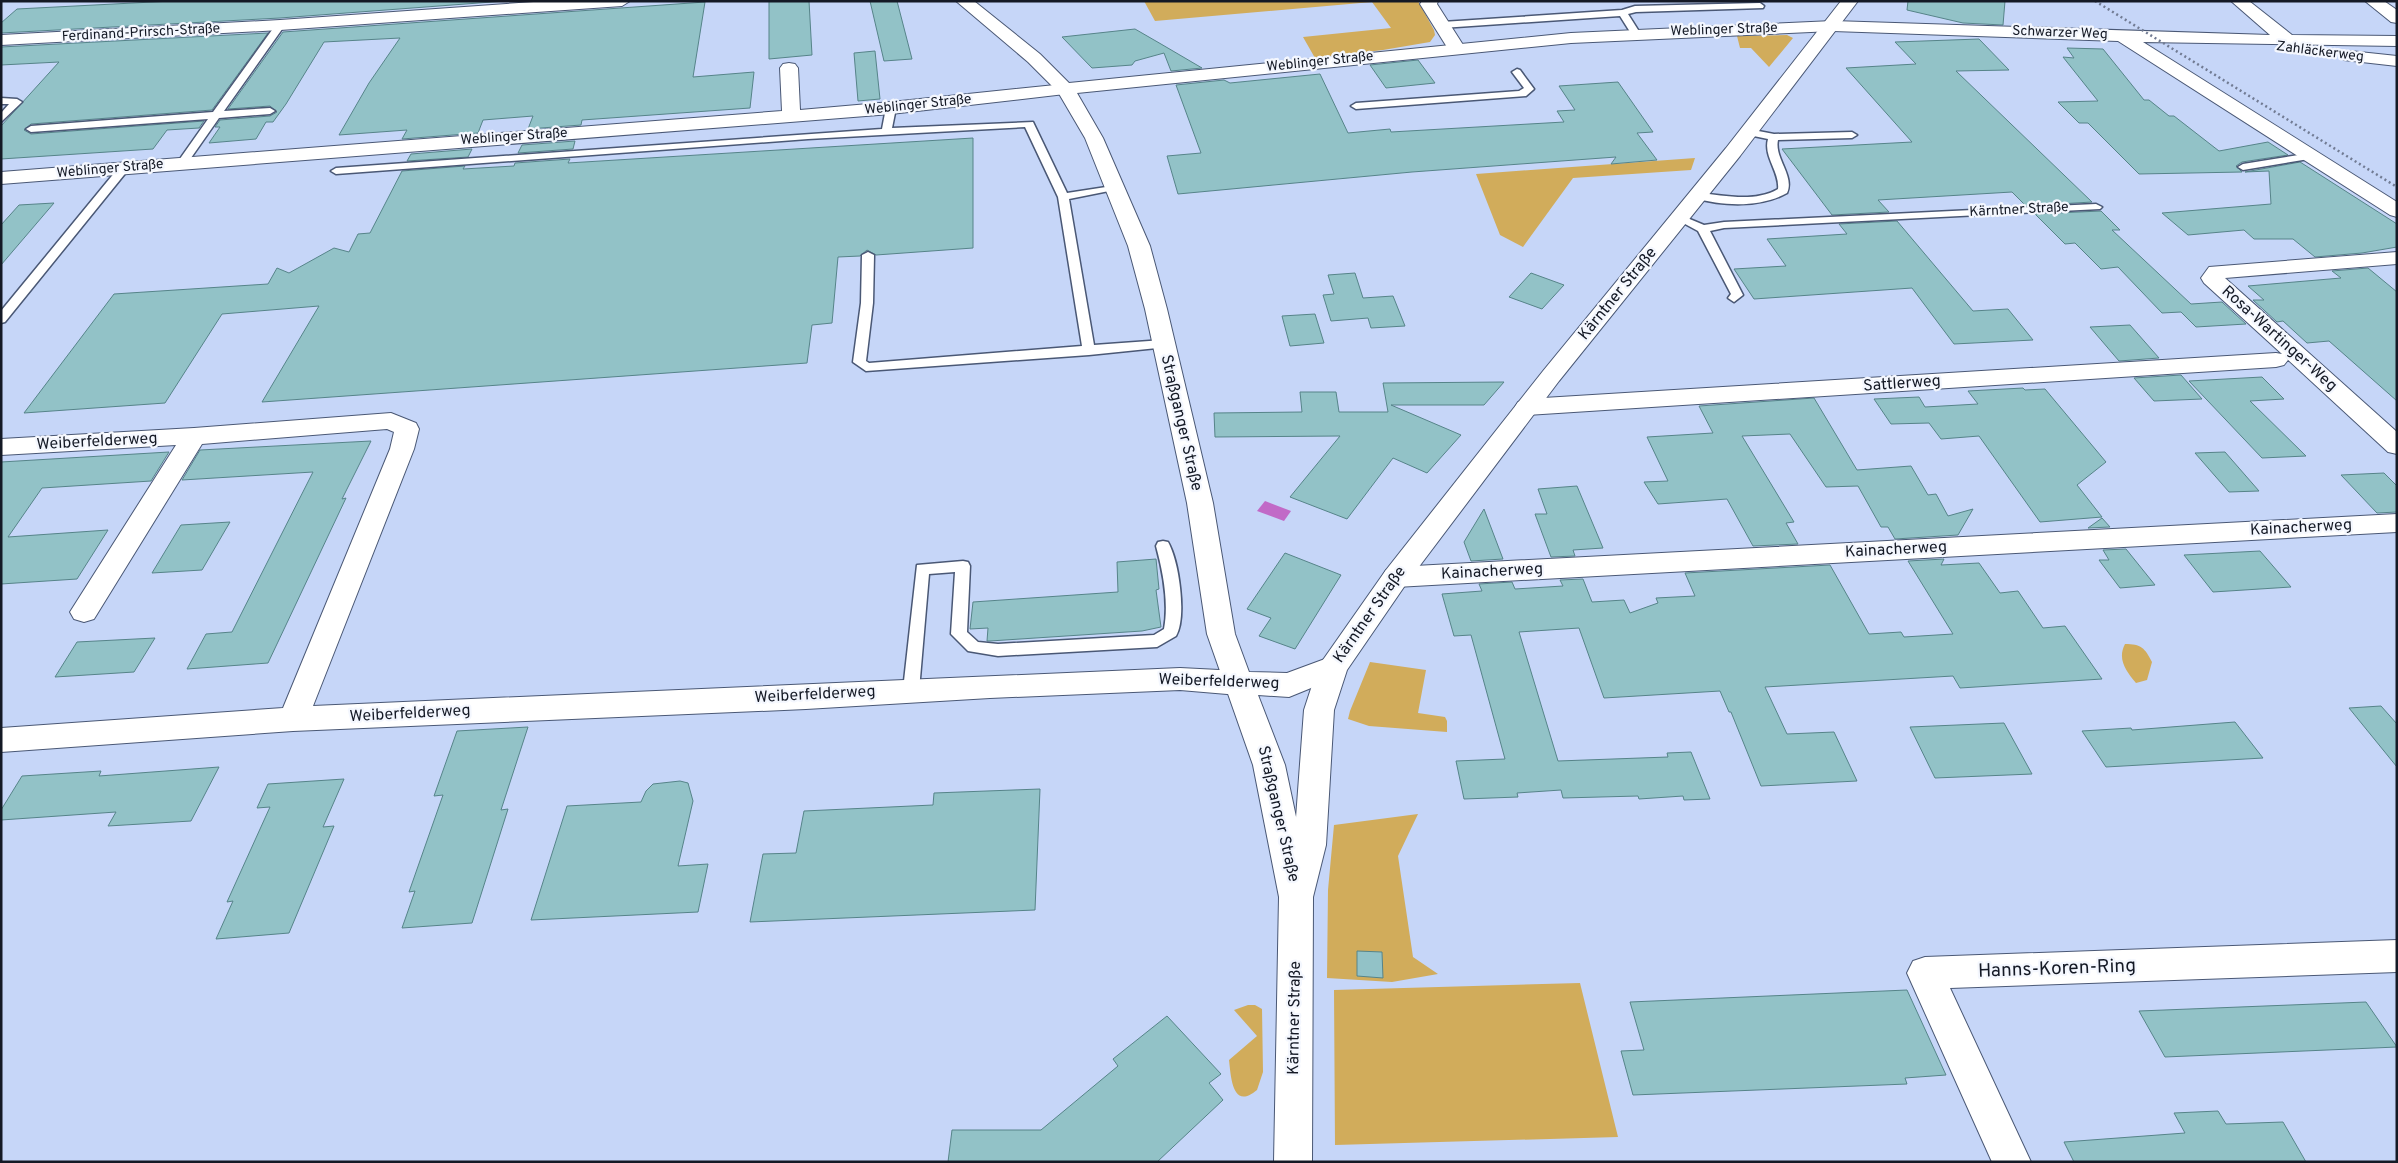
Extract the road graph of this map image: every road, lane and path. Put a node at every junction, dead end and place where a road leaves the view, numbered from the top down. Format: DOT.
graph roads {
  1 [pos="622,1"];
  2 [pos="964,1"];
  3 [pos="1613,1"];
  4 [pos="1850,1"];
  5 [pos="2240,1"];
  6 [pos="2373,1"];
  7 [pos="1428,2"];
  8 [pos="1760,6"];
  9 [pos="1623,13"];
  10 [pos="2397,18"];
  11 [pos="280,25"];
  12 [pos="1442,25"];
  13 [pos="1833,26"];
  14 [pos="1635,33"];
  15 [pos="2121,36"];
  16 [pos="1,40"];
  17 [pos="2245,40"];
  18 [pos="2287,40"];
  19 [pos="2397,40"];
  20 [pos="2375,42"];
  21 [pos="1456,48"];
  22 [pos="2397,56"];
  23 [pos="2397,61"];
  24 [pos="789,68"];
  25 [pos="1517,72"];
  26 [pos="1065,89"];
  27 [pos="1,101"];
  28 [pos="1356,106"];
  29 [pos="891,108"];
  30 [pos="270,111"];
  31 [pos="215,116"];
  32 [pos="791,116"];
  33 [pos="1,119"];
  34 [pos="31,129"];
  35 [pos="1748,132"];
  36 [pos="1852,135"];
  37 [pos="882,136"];
  38 [pos="1774,137"];
  39 [pos="2311,156"];
  40 [pos="182,163"];
  41 [pos="2243,167"];
  42 [pos="124,168"];
  43 [pos="336,172"];
  44 [pos="1,178"];
  45 [pos="1116,188"];
  46 [pos="1698,196"];
  47 [pos="1062,197"];
  48 [pos="2096,207"];
  49 [pos="2397,212"];
  50 [pos="1680,218"];
  51 [pos="1703,229"];
  52 [pos="868,255"];
  53 [pos="2397,258"];
  54 [pos="1734,298"];
  55 [pos="1,320"];
  56 [pos="1163,344"];
  57 [pos="1089,351"];
  58 [pos="2276,360"];
  59 [pos="1527,407"];
  60 [pos="194,436"];
  61 [pos="2397,446"];
  62 [pos="1,447"];
  63 [pos="2397,523"];
  64 [pos="1163,546"];
  65 [pos="1396,577"];
  66 [pos="84,612"];
  67 [pos="1333,667"];
  68 [pos="1239,683"];
  69 [pos="911,690"];
  70 [pos="293,719"];
  71 [pos="1,740"];
  72 [pos="1296,897"];
  73 [pos="2397,956"];
  74 [pos="1293,1162"];
  75 [pos="2012,1162"];
  1 -- 11 [label="street, Ferdinand-Prirsch-Straße"];
  2 -- 26 [label="street, Straßganger Straße"];
  3 -- 9 [label="lane"];
  4 -- 13 [label="street, Kärntner Straße"];
  5 -- 18 [label="street"];
  6 -- 10 [label="street"];
  7 -- 12 [label="street"];
  8 -- 9 [label="lane"];
  9 -- 12 [label="lane"];
  9 -- 14 [label="lane"];
  11 -- 16 [label="street, Ferdinand-Prirsch-Straße"];
  11 -- 31 [label="lane"];
  12 -- 21 [label="street"];
  13 -- 14 [label="street, Weblinger Straße"];
  13 -- 15 [label="street, Schwarzer Weg"];
  13 -- 35 [label="street, Kärntner Straße"];
  14 -- 21 [label="street, Weblinger Straße"];
  15 -- 17 [label="street, Schwarzer Weg"];
  15 -- 39 [label="street"];
  17 -- 18 [label="street, Schwarzer Weg"];
  17 -- 23 [label="street, Zahläckerweg"];
  18 -- 20 [label="street, Schwarzer Weg"];
  19 -- 20 [label="street, Schwarzer Weg"];
  20 -- 22 [label="street"];
  21 -- 26 [label="street, Weblinger Straße"];
  24 -- 32 [label="street"];
  25 -- 28 [label="lane"];
  26 -- 29 [label="street, Weblinger Straße"];
  26 -- 45 [label="street, Straßganger Straße"];
  27 -- 33 [label="lane"];
  29 -- 32 [label="street, Weblinger Straße"];
  29 -- 37 [label="lane"];
  30 -- 31 [label="lane"];
  31 -- 34 [label="lane"];
  31 -- 40 [label="lane"];
  32 -- 40 [label="street, Weblinger Straße"];
  35 -- 38 [label="lane"];
  35 -- 46 [label="street, Kärntner Straße"];
  36 -- 38 [label="lane"];
  37 -- 43 [label="lane"];
  37 -- 47 [label="lane"];
  38 -- 46 [label="lane"];
  39 -- 41 [label="lane"];
  39 -- 49 [label="street"];
  40 -- 42 [label="street, Weblinger Straße"];
  42 -- 44 [label="street, Weblinger Straße"];
  42 -- 55 [label="lane"];
  45 -- 47 [label="lane"];
  45 -- 56 [label="street, Straßganger Straße"];
  46 -- 50 [label="street, Kärntner Straße"];
  47 -- 57 [label="lane"];
  48 -- 51 [label="lane, Kärntner Straße"];
  50 -- 51 [label="lane"];
  50 -- 59 [label="street, Kärntner Straße"];
  51 -- 54 [label="lane"];
  52 -- 57 [label="lane"];
  53 -- 61 [label="street, Rosa-Wartinger-Weg"];
  56 -- 57 [label="lane"];
  56 -- 68 [label="street, Straßganger Straße"];
  58 -- 59 [label="street, Sattlerweg"];
  59 -- 65 [label="street, Kärntner Straße"];
  60 -- 62 [label="street, Weiberfelderweg"];
  60 -- 66 [label="street, Weiberfelderweg"];
  60 -- 70 [label="street, Weiberfelderweg"];
  63 -- 65 [label="street, Kainacherweg"];
  64 -- 69 [label="lane"];
  65 -- 67 [label="street, Kärntner Straße"];
  67 -- 68 [label="street, Weiberfelderweg"];
  67 -- 72 [label="street, Kärntner Straße"];
  68 -- 69 [label="street, Weiberfelderweg"];
  68 -- 72 [label="street, Straßganger Straße"];
  69 -- 70 [label="street, Weiberfelderweg"];
  70 -- 71 [label="street, Weiberfelderweg"];
  72 -- 74 [label="street, Kärntner Straße"];
  73 -- 75 [label="street, Hanns-Koren-Ring"];
}
